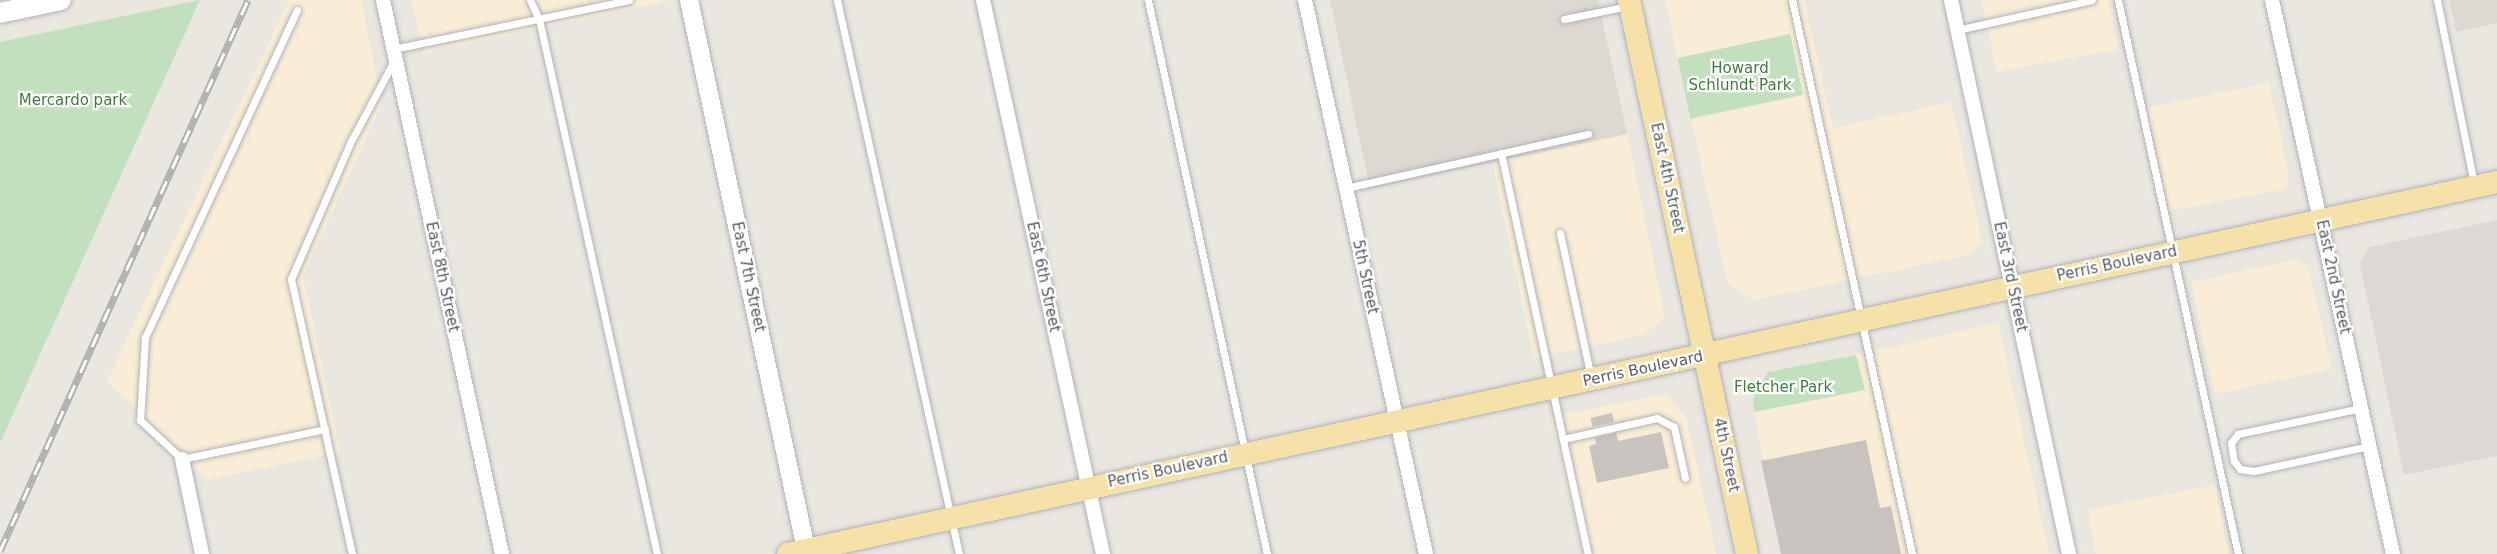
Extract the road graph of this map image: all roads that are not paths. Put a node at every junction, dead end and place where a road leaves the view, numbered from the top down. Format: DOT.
graph roads {
  1 [pos="61,0"];
  2 [pos="383,0"];
  3 [pos="530,0"];
  4 [pos="629,0"];
  5 [pos="689,0"];
  6 [pos="837,0"];
  7 [pos="983,0"];
  8 [pos="1148,0"];
  9 [pos="1305,0"];
  10 [pos="1792,0"];
  11 [pos="1951,0"];
  12 [pos="2092,0"];
  13 [pos="2118,0"];
  14 [pos="2272,0"];
  15 [pos="2437,0"];
  16 [pos="1630,3"];
  17 [pos="297,10"];
  18 [pos="0,13"];
  19 [pos="539,18"];
  20 [pos="1564,19"];
  21 [pos="1957,30"];
  22 [pos="394,54"];
  23 [pos="1588,134"];
  24 [pos="1501,153"];
  25 [pos="2497,182"];
  26 [pos="2475,186"];
  27 [pos="1346,188"];
  28 [pos="2320,220"];
  29 [pos="1560,233"];
  30 [pos="2174,251"];
  31 [pos="2012,286"];
  32 [pos="1862,321"];
  33 [pos="1704,357"];
  34 [pos="1592,380"];
  35 [pos="1552,389"];
  36 [pos="2361,408"];
  37 [pos="1397,422"];
  38 [pos="325,429"];
  39 [pos="1563,439"];
  40 [pos="2369,446"];
  41 [pos="1246,454"];
  42 [pos="182,459"];
  43 [pos="1684,478"];
  44 [pos="1089,487"];
  45 [pos="951,518"];
  46 [pos="801,553"];
  47 [pos="202,554"];
  48 [pos="352,554"];
  49 [pos="502,554"];
  50 [pos="657,554"];
  51 [pos="959,554"];
  52 [pos="1103,554"];
  53 [pos="1267,554"];
  54 [pos="1426,554"];
  55 [pos="1588,554"];
  56 [pos="1747,554"];
  57 [pos="1912,554"];
  58 [pos="2069,554"];
  59 [pos="2238,554"];
  60 [pos="2393,554"];
  1 -- 18 [label="main road"];
  2 -- 22 [label="street, East 8th Street"];
  3 -- 19 [label="lane"];
  4 -- 19 [label="lane"];
  5 -- 46 [label="street, East 7th Street"];
  6 -- 45 [label="lane"];
  7 -- 44 [label="street, East 6th Street"];
  8 -- 41 [label="lane"];
  9 -- 27 [label="street, 5th Street"];
  10 -- 32 [label="lane"];
  11 -- 21 [label="street, East 3rd Street"];
  12 -- 21 [label="lane"];
  13 -- 30 [label="lane"];
  14 -- 28 [label="street, East 2nd Street"];
  15 -- 26 [label="lane"];
  16 -- 20 [label="lane"];
  16 -- 33 [label="main road, East 4th Street"];
  17 -- 42 [label="lane"];
  19 -- 22 [label="lane"];
  19 -- 50 [label="lane"];
  21 -- 31 [label="street, East 3rd Street"];
  22 -- 38 [label="lane"];
  22 -- 49 [label="street, East 8th Street"];
  23 -- 24 [label="lane"];
  24 -- 27 [label="lane"];
  24 -- 35 [label="lane"];
  25 -- 26 [label="main road, Perris Boulevard"];
  26 -- 28 [label="main road, Perris Boulevard"];
  27 -- 37 [label="street, 5th Street"];
  28 -- 30 [label="main road, Perris Boulevard"];
  28 -- 36 [label="street, East 2nd Street"];
  29 -- 34 [label="lane"];
  30 -- 31 [label="main road, Perris Boulevard"];
  30 -- 59 [label="lane"];
  31 -- 32 [label="main road, Perris Boulevard"];
  31 -- 58 [label="street, East 3rd Street"];
  32 -- 33 [label="main road, Perris Boulevard"];
  32 -- 57 [label="lane"];
  33 -- 34 [label="main road, Perris Boulevard"];
  33 -- 56 [label="main road, 4th Street"];
  34 -- 35 [label="main road, Perris Boulevard"];
  35 -- 37 [label="main road, Perris Boulevard"];
  35 -- 39 [label="lane"];
  36 -- 40 [label="street, East 2nd Street"];
  36 -- 40 [label="lane"];
  37 -- 41 [label="main road, Perris Boulevard"];
  37 -- 54 [label="street, 5th Street"];
  38 -- 42 [label="lane"];
  38 -- 48 [label="lane"];
  39 -- 43 [label="lane"];
  39 -- 55 [label="lane"];
  40 -- 60 [label="street, East 2nd Street"];
  41 -- 44 [label="main road, Perris Boulevard"];
  41 -- 53 [label="lane"];
  42 -- 47 [label="street"];
  44 -- 45 [label="main road, Perris Boulevard"];
  44 -- 52 [label="street, East 6th Street"];
  45 -- 46 [label="main road, Perris Boulevard"];
  45 -- 51 [label="lane"];
}
